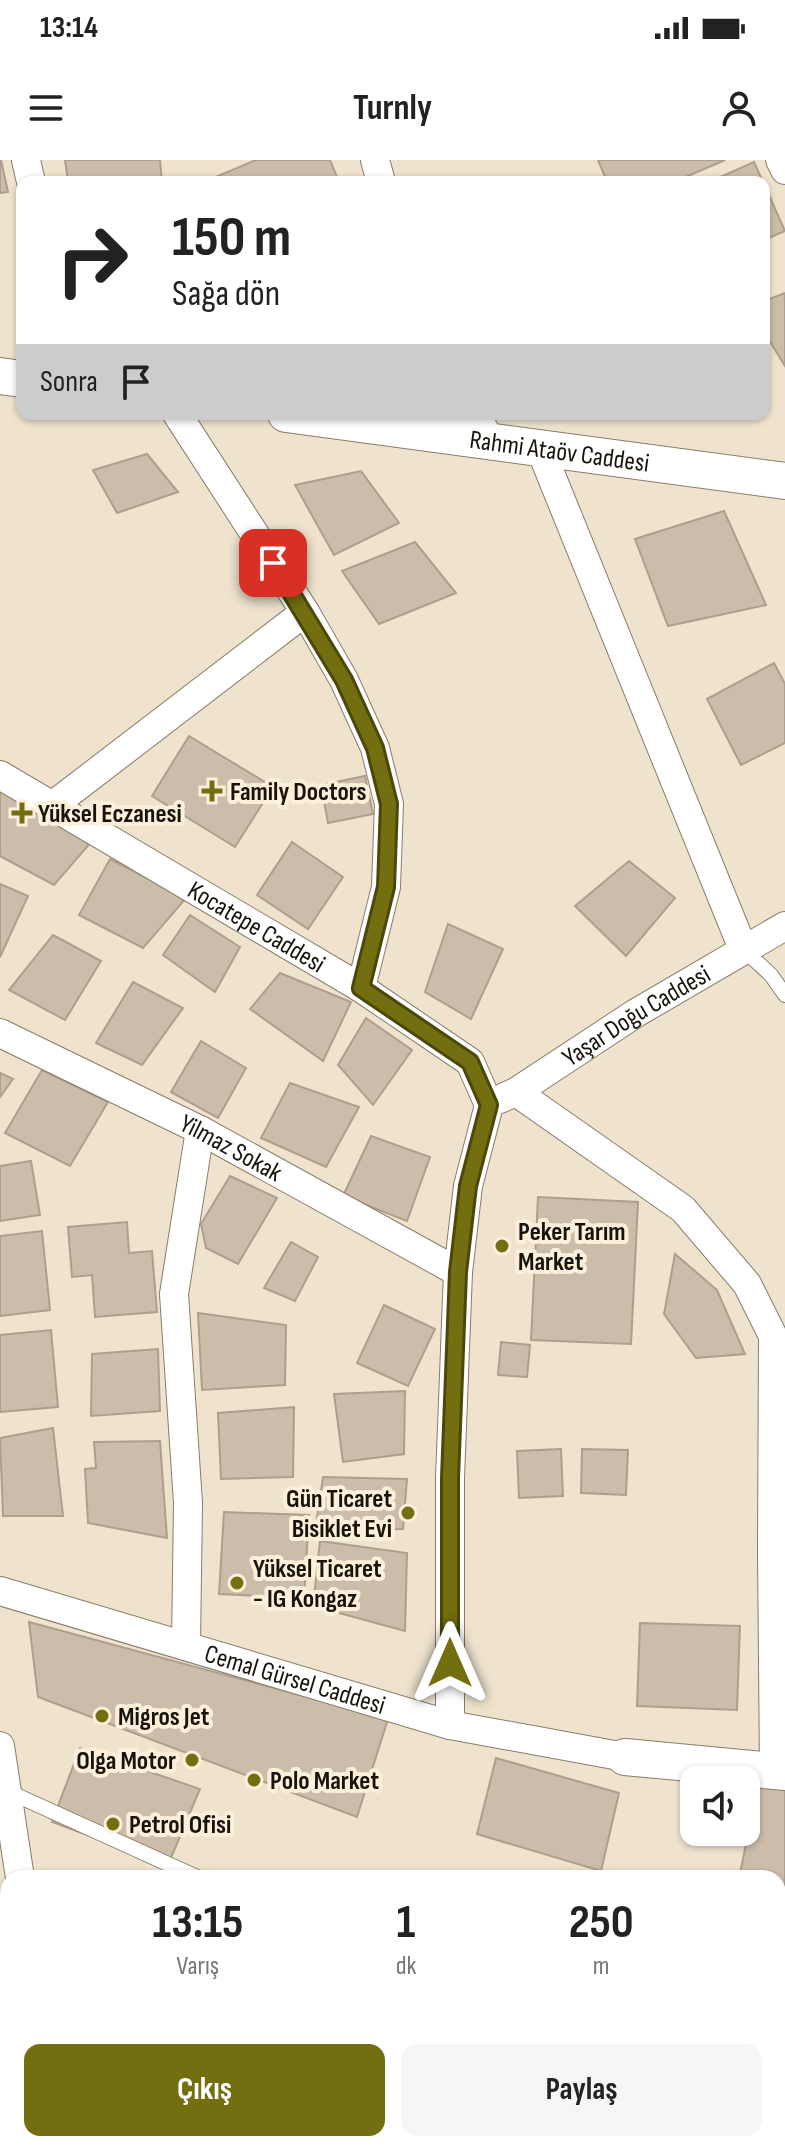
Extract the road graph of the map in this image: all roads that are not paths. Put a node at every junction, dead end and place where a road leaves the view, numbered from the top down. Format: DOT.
graph roads {
  1 [pos="780,160"];
  2 [pos="785,170"];
  3 [pos="181,420"];
  4 [pos="370,420"];
  5 [pos="483,428"];
  6 [pos="540,448"];
  7 [pos="785,481"];
  8 [pos="305,612"];
  9 [pos="0,775"];
  10 [pos="52,806"];
  11 [pos="785,926"];
  12 [pos="743,949"];
  13 [pos="361,988"];
  14 [pos="785,995"];
  15 [pos="0,1033"];
  16 [pos="516,1092"];
  17 [pos="489,1105"];
  18 [pos="200,1130"];
  19 [pos="458,1272"];
  20 [pos="779,1588"];
  21 [pos="0,1591"];
  22 [pos="186,1646"];
  23 [pos="450,1725"];
  24 [pos="0,1746"];
  25 [pos="625,1757"];
  26 [pos="780,1772"];
  27 [pos="7,1791"];
  28 [pos="19,1870"];
  29 [pos="181,1870"];
  1 -- 2 [label="street"];
  3 -- 8 [label="street"];
  4 -- 5 [label="street, Rahmi Ataöv Caddesi"];
  5 -- 6 [label="street, Rahmi Ataöv Caddesi"];
  6 -- 7 [label="street, Rahmi Ataöv Caddesi"];
  6 -- 12 [label="street"];
  8 -- 10 [label="street"];
  8 -- 13 [label="street"];
  9 -- 10 [label="street, Kocatepe Caddesi"];
  10 -- 13 [label="street, Kocatepe Caddesi"];
  11 -- 12 [label="street, Yaşar Doğu Caddesi"];
  12 -- 14 [label="lane"];
  12 -- 16 [label="street, Yaşar Doğu Caddesi"];
  13 -- 17 [label="street, Kocatepe Caddesi"];
  15 -- 18 [label="street, Yilmaz Sokak"];
  16 -- 17 [label="street, Yaşar Doğu Caddesi"];
  16 -- 20 [label="street"];
  17 -- 19 [label="street"];
  18 -- 19 [label="street, Yilmaz Sokak"];
  18 -- 22 [label="street"];
  19 -- 23 [label="street"];
  20 -- 26 [label="street"];
  21 -- 22 [label="street, Cemal Gürsel Caddesi"];
  22 -- 23 [label="street, Cemal Gürsel Caddesi"];
  23 -- 25 [label="street, Cemal Gürsel Caddesi"];
  24 -- 27 [label="street"];
  25 -- 26 [label="street, Cemal Gürsel Caddesi"];
  27 -- 28 [label="street"];
  27 -- 29 [label="lane"];
}
